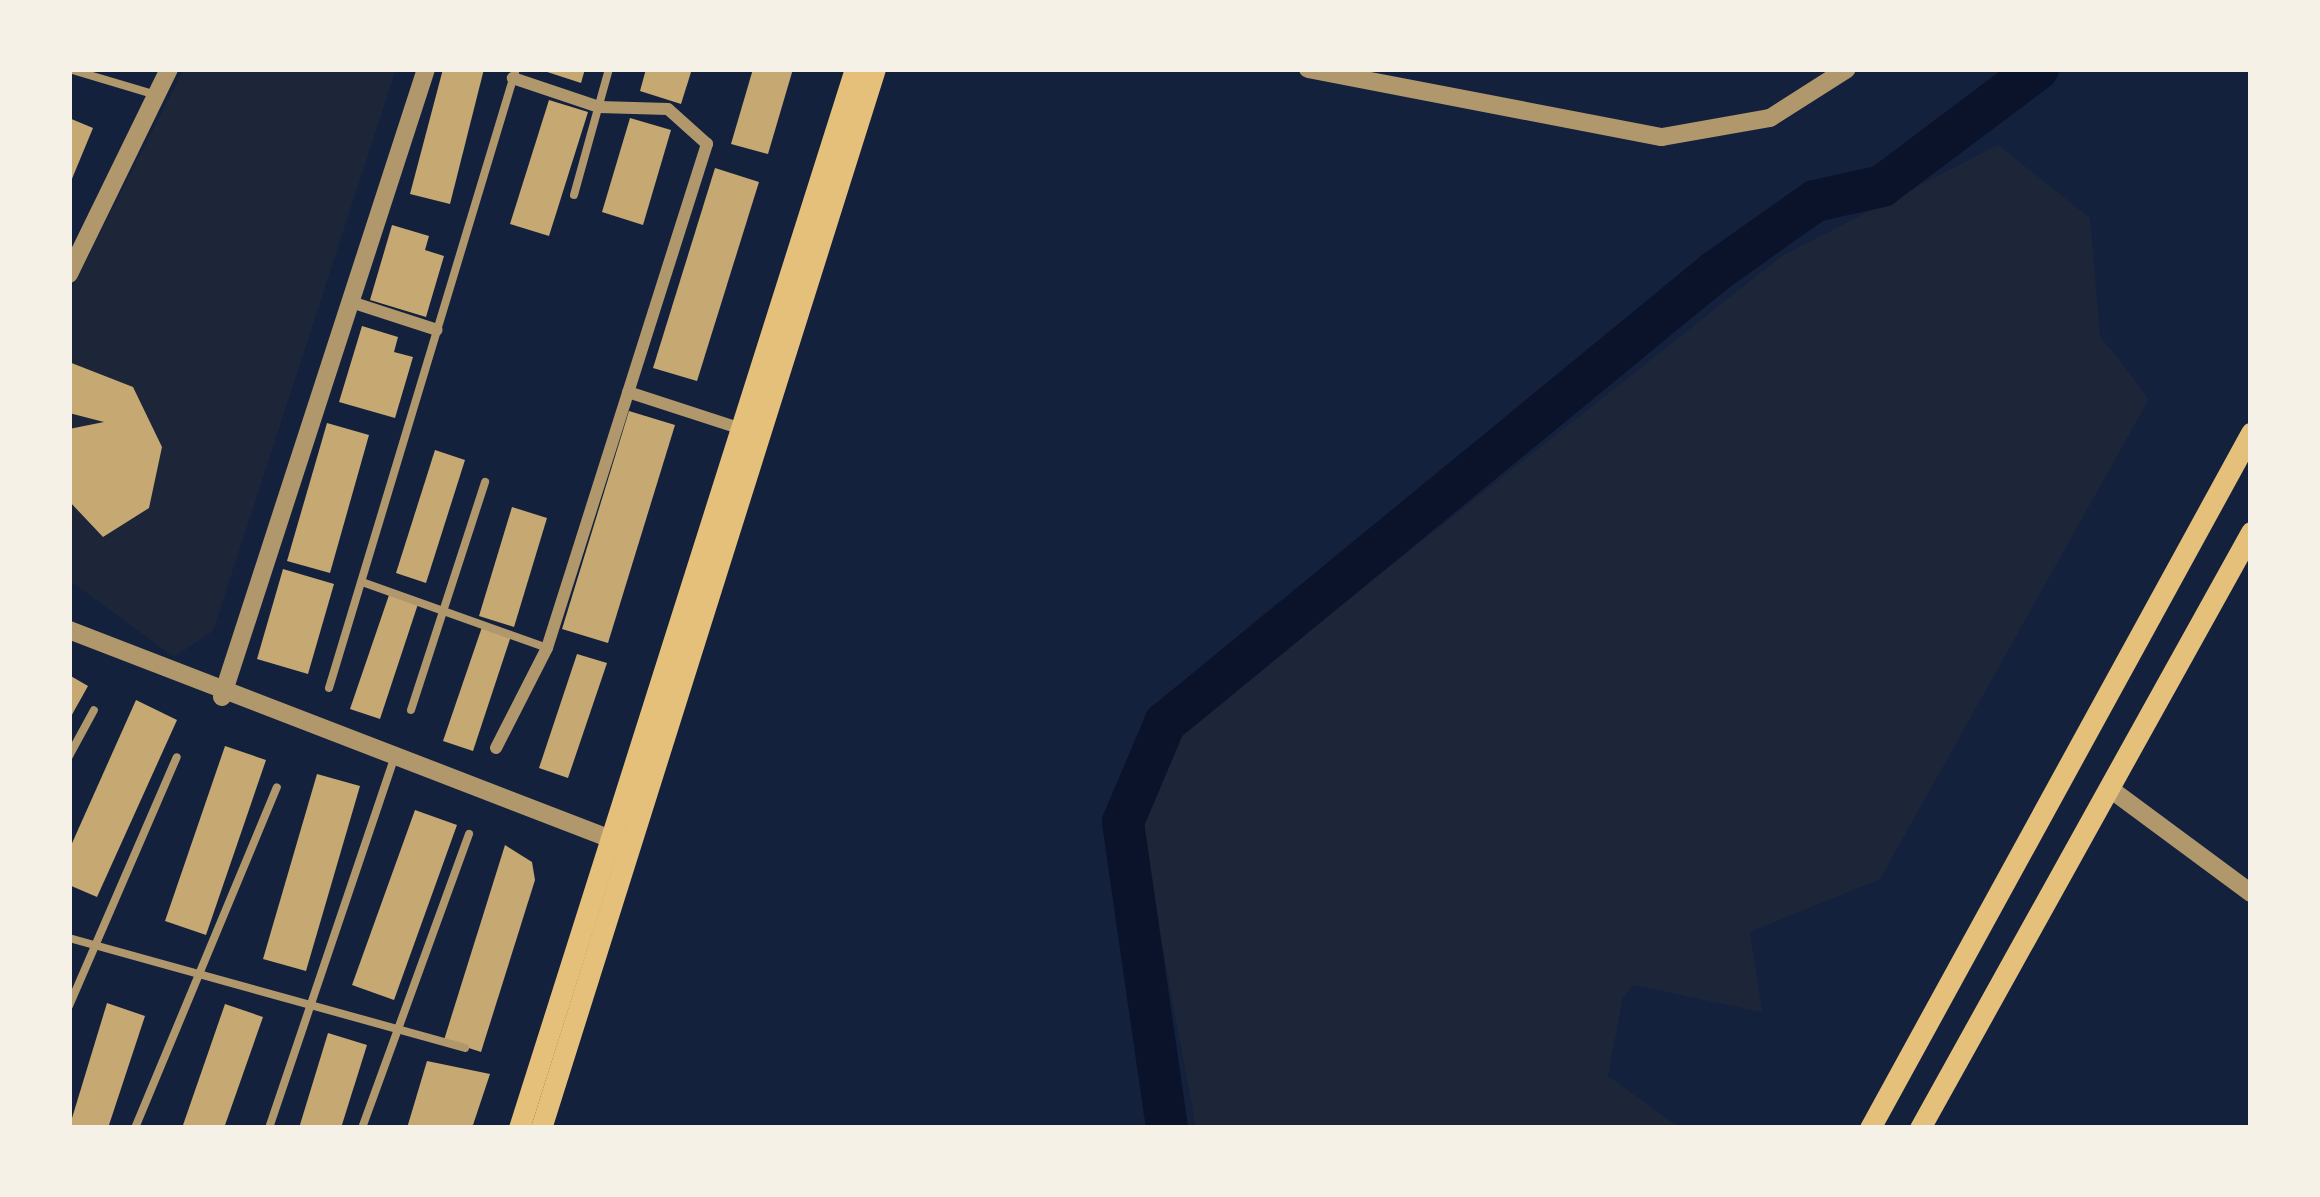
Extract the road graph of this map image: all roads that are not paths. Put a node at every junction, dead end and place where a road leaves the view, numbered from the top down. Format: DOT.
graph roads {
  1 [pos="69,69"];
  2 [pos="169,69"];
  3 [pos="426,69"];
  4 [pos="609,69"];
  5 [pos="855,69"];
  6 [pos="875,69"];
  7 [pos="1308,69"];
  8 [pos="1846,69"];
  9 [pos="514,74"];
  10 [pos="160,96"];
  11 [pos="599,107"];
  12 [pos="574,195"];
  13 [pos="69,274"];
  14 [pos="351,302"];
  15 [pos="437,330"];
  16 [pos="628,392"];
  17 [pos="753,432"];
  18 [pos="2251,433"];
  19 [pos="484,482"];
  20 [pos="2251,532"];
  21 [pos="362,581"];
  22 [pos="444,610"];
  23 [pos="69,630"];
  24 [pos="547,648"];
  25 [pos="329,688"];
  26 [pos="221,697"];
  27 [pos="94,710"];
  28 [pos="411,710"];
  29 [pos="496,748"];
  30 [pos="69,756"];
  31 [pos="177,757"];
  32 [pos="393,761"];
  33 [pos="277,787"];
  34 [pos="2109,788"];
  35 [pos="469,834"];
  36 [pos="621,843"];
  37 [pos="2251,893"];
  38 [pos="69,938"];
  39 [pos="94,946"];
  40 [pos="194,978"];
  41 [pos="69,1006"];
  42 [pos="307,1009"];
  43 [pos="398,1031"];
  44 [pos="465,1048"];
  45 [pos="136,1128"];
  46 [pos="269,1128"];
  47 [pos="362,1128"];
  48 [pos="520,1128"];
  49 [pos="541,1128"];
  50 [pos="1870,1128"];
  51 [pos="1921,1128"];
  1 -- 10 [label="lane"];
  2 -- 10 [label="street"];
  3 -- 14 [label="street"];
  4 -- 11 [label="lane"];
  5 -- 17 [label="main road"];
  6 -- 17 [label="main road"];
  7 -- 8 [label="street"];
  9 -- 11 [label="street"];
  9 -- 15 [label="lane"];
  10 -- 13 [label="street"];
  11 -- 12 [label="lane"];
  11 -- 16 [label="street"];
  14 -- 15 [label="street"];
  14 -- 26 [label="street"];
  15 -- 21 [label="lane"];
  16 -- 17 [label="street"];
  16 -- 24 [label="street"];
  17 -- 36 [label="main road"];
  18 -- 50 [label="main road"];
  19 -- 22 [label="lane"];
  20 -- 34 [label="main road"];
  21 -- 22 [label="lane"];
  21 -- 25 [label="lane"];
  22 -- 24 [label="lane"];
  22 -- 28 [label="lane"];
  23 -- 26 [label="street"];
  24 -- 29 [label="street"];
  26 -- 32 [label="street"];
  27 -- 30 [label="lane"];
  31 -- 39 [label="lane"];
  32 -- 36 [label="street"];
  32 -- 42 [label="lane"];
  33 -- 40 [label="lane"];
  34 -- 37 [label="street"];
  34 -- 51 [label="main road"];
  35 -- 43 [label="lane"];
  36 -- 48 [label="main road"];
  36 -- 49 [label="main road"];
  38 -- 39 [label="lane"];
  39 -- 40 [label="lane"];
  39 -- 41 [label="lane"];
  40 -- 42 [label="lane"];
  40 -- 45 [label="lane"];
  42 -- 43 [label="lane"];
  42 -- 46 [label="lane"];
  43 -- 44 [label="lane"];
  43 -- 47 [label="lane"];
}
